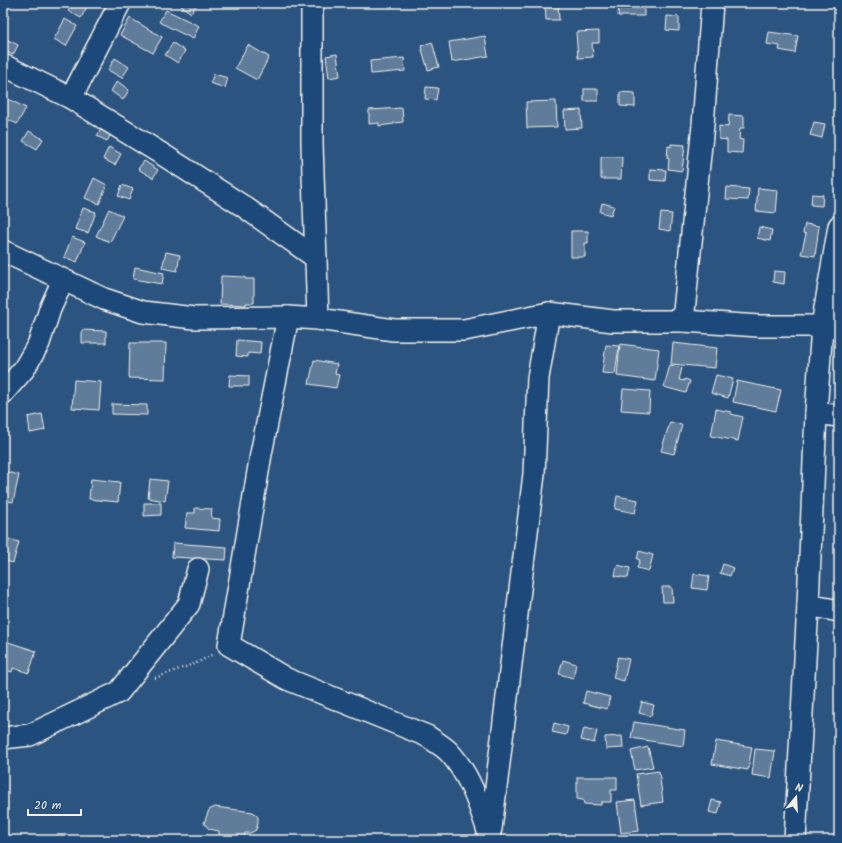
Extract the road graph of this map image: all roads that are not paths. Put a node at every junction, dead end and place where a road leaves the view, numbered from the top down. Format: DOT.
graph roads {
  1 [pos="120,3"];
  2 [pos="712,3"];
  3 [pos="309,5"];
  4 [pos="3,65"];
  5 [pos="71,98"];
  6 [pos="839,226"];
  7 [pos="3,251"];
  8 [pos="316,258"];
  9 [pos="63,280"];
  10 [pos="549,313"];
  11 [pos="288,317"];
  12 [pos="318,319"];
  13 [pos="682,321"];
  14 [pos="830,327"];
  15 [pos="3,393"];
  16 [pos="816,413"];
  17 [pos="839,416"];
  18 [pos="198,569"];
  19 [pos="808,605"];
  20 [pos="839,611"];
  21 [pos="3,738"];
  22 [pos="490,838"];
  23 [pos="795,840"];
  1 -- 5 [label="street"];
  2 -- 13 [label="street"];
  3 -- 8 [label="street"];
  4 -- 5 [label="street"];
  5 -- 8 [label="street"];
  6 -- 14 [label="street"];
  7 -- 9 [label="street"];
  8 -- 12 [label="street"];
  9 -- 11 [label="street"];
  9 -- 15 [label="street"];
  10 -- 12 [label="street"];
  10 -- 13 [label="street"];
  10 -- 22 [label="street"];
  11 -- 12 [label="street"];
  11 -- 22 [label="street"];
  13 -- 14 [label="street"];
  14 -- 16 [label="street"];
  16 -- 17 [label="street"];
  16 -- 19 [label="street"];
  18 -- 21 [label="street"];
  19 -- 20 [label="street"];
  19 -- 23 [label="street"];
}
